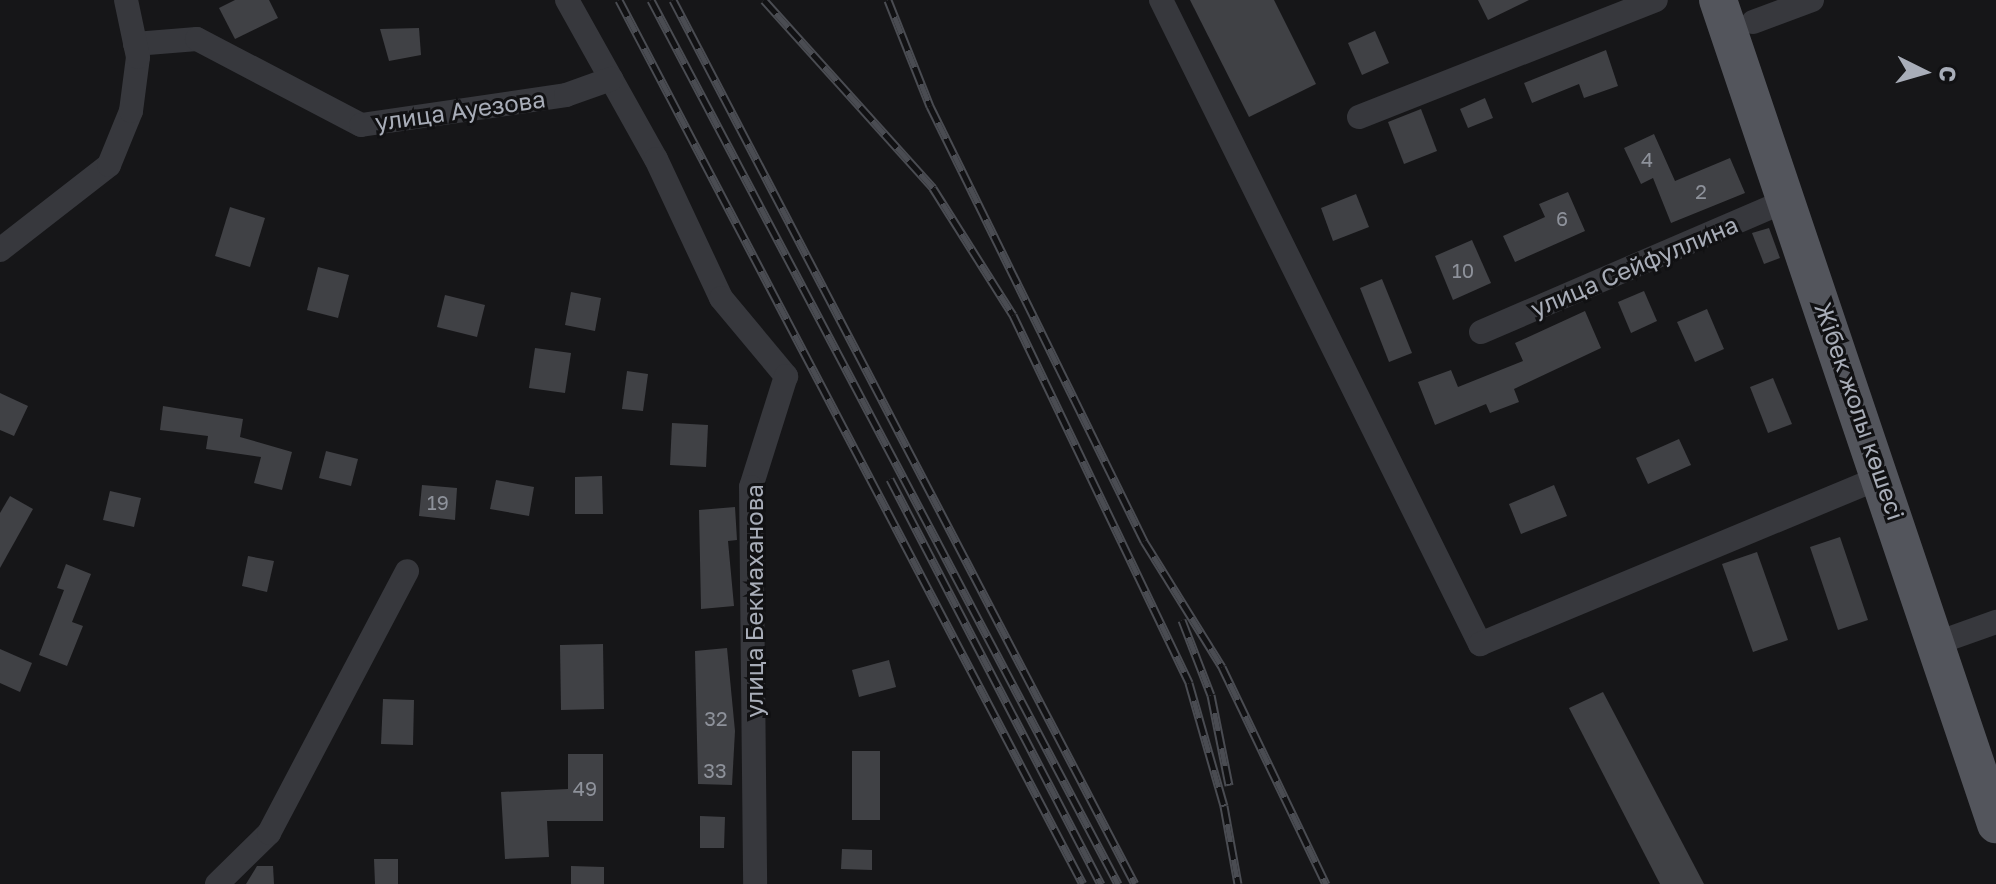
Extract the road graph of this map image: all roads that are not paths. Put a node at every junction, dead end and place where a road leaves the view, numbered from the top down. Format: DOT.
graph roads {
  1 [pos="126,0"];
  2 [pos="567,0"];
  3 [pos="1161,0"];
  4 [pos="1656,0"];
  5 [pos="1718,0"];
  6 [pos="1812,0"];
  7 [pos="1749,11"];
  8 [pos="135,44"];
  9 [pos="611,79"];
  10 [pos="1359,117"];
  11 [pos="1788,200"];
  12 [pos="0,250"];
  13 [pos="1481,332"];
  14 [pos="1883,476"];
  15 [pos="407,571"];
  16 [pos="1996,622"];
  17 [pos="1948,639"];
  18 [pos="1996,741"];
  19 [pos="1996,824"];
  20 [pos="217,884"];
  21 [pos="755,884"];
  1 -- 8 [label="street"];
  2 -- 9 [label="street, улица Бекмаханова"];
  3 -- 14 [label="street"];
  4 -- 10 [label="street"];
  5 -- 11 [label="main road, Жібек жолы көшесі"];
  6 -- 7 [label="street"];
  7 -- 17 [label="main road, Жібек жолы көшесі"];
  8 -- 9 [label="street, улица Ауезова"];
  8 -- 12 [label="street"];
  9 -- 21 [label="street, улица Бекмаханова"];
  11 -- 13 [label="street, улица Сейфуллина"];
  11 -- 14 [label="main road, Жібек жолы көшесі"];
  14 -- 17 [label="main road, Жібек жолы көшесі"];
  15 -- 20 [label="street"];
  16 -- 17 [label="street"];
  17 -- 18 [label="main road, Жібек жолы көшесі"];
  17 -- 19 [label="main road, Жібек жолы көшесі"];
}
